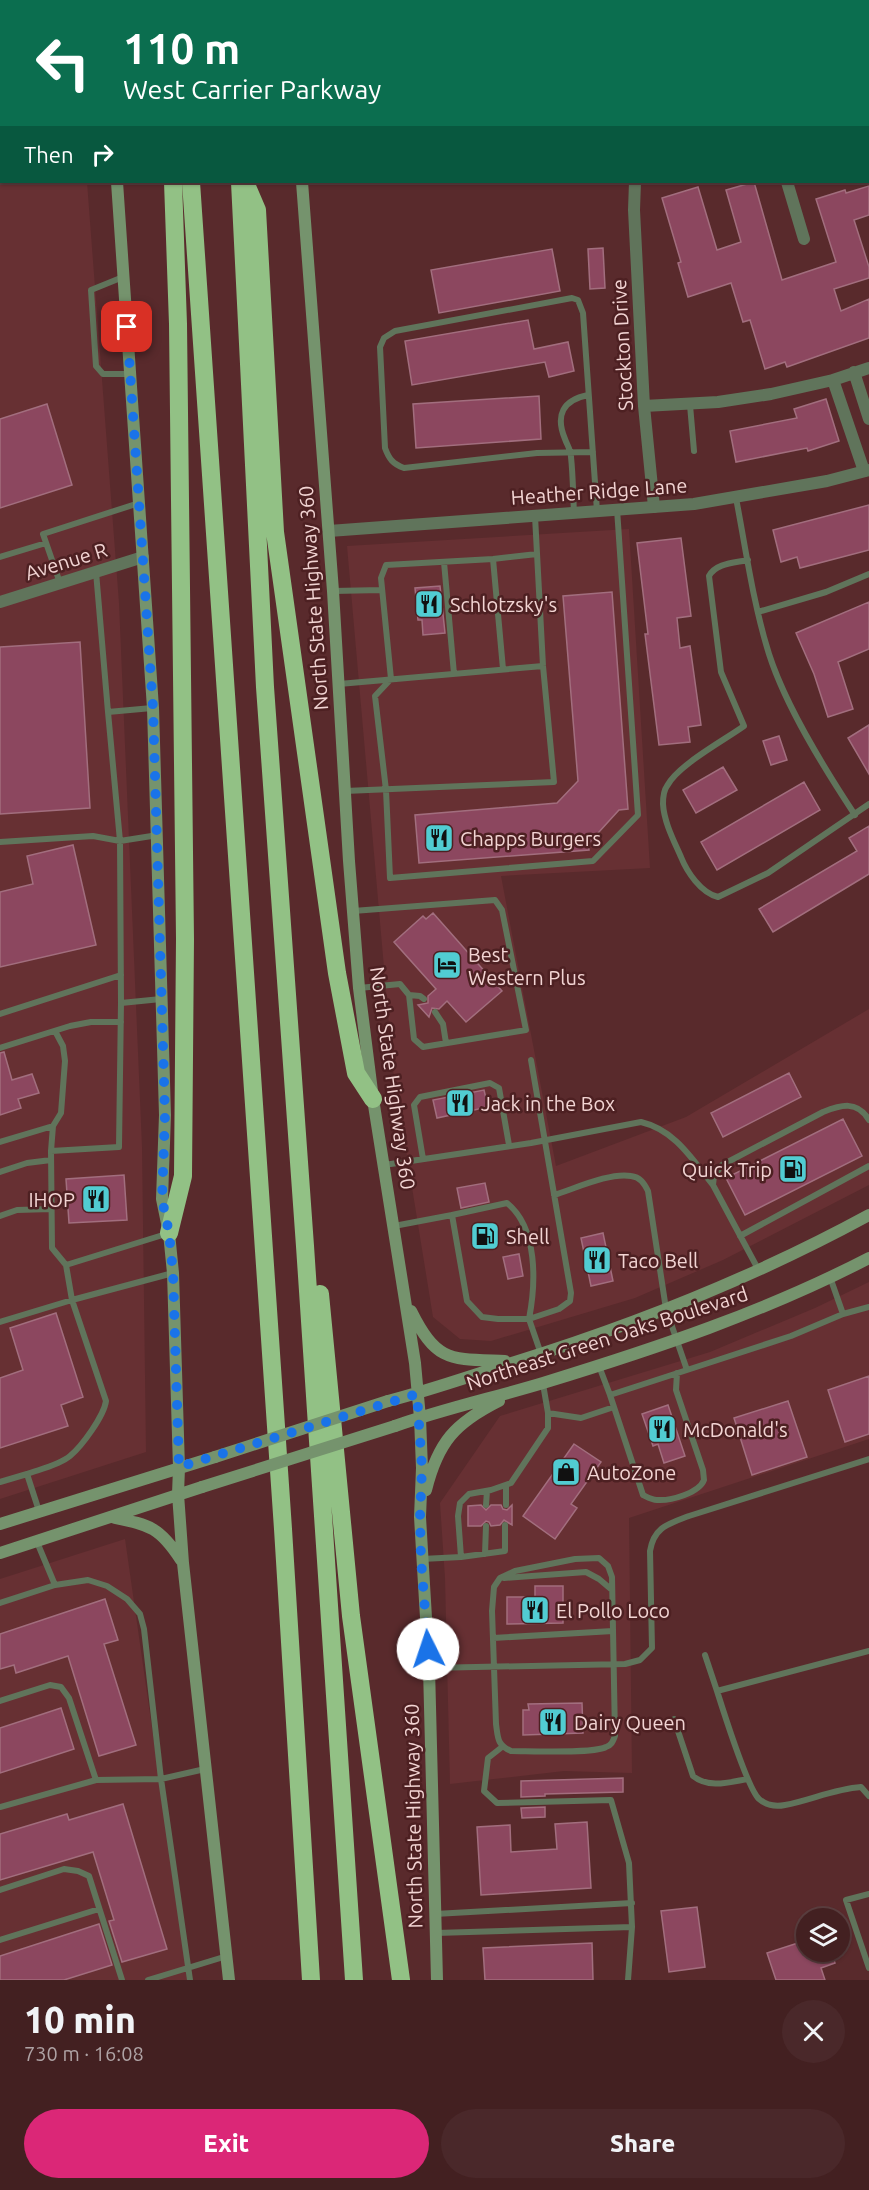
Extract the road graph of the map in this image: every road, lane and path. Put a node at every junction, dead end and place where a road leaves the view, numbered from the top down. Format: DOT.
graph roads {
  1 [pos="117,183"];
  2 [pos="173,183"];
  3 [pos="191,183"];
  4 [pos="242,183"];
  5 [pos="243,183"];
  6 [pos="302,183"];
  7 [pos="635,183"];
  8 [pos="787,183"];
  9 [pos="804,239"];
  10 [pos="123,277"];
  11 [pos="869,368"];
  12 [pos="854,372"];
  13 [pos="130,374"];
  14 [pos="833,380"];
  15 [pos="588,395"];
  16 [pos="690,405"];
  17 [pos="644,406"];
  18 [pos="869,419"];
  19 [pos="694,451"];
  20 [pos="593,452"];
  21 [pos="571,453"];
  22 [pos="866,470"];
  23 [pos="736,498"];
  24 [pos="140,503"];
  25 [pos="654,507"];
  26 [pos="617,509"];
  27 [pos="597,511"];
  28 [pos="574,513"];
  29 [pos="534,515"];
  30 [pos="329,531"];
  31 [pos="46,543"];
  32 [pos="537,554"];
  33 [pos="0,557"];
  34 [pos="143,557"];
  35 [pos="493,559"];
  36 [pos="748,560"];
  37 [pos="444,562"];
  38 [pos="96,572"];
  39 [pos="869,574"];
  40 [pos="60,583"];
  41 [pos="382,590"];
  42 [pos="333,591"];
  43 [pos="0,602"];
  44 [pos="758,612"];
  45 [pos="543,666"];
  46 [pos="503,669"];
  47 [pos="454,674"];
  48 [pos="391,679"];
  49 [pos="339,684"];
  50 [pos="153,708"];
  51 [pos="108,712"];
  52 [pos="386,790"];
  53 [pos="345,791"];
  54 [pos="869,804"];
  55 [pos="855,814"];
  56 [pos="158,835"];
  57 [pos="120,841"];
  58 [pos="0,842"];
  59 [pos="353,911"];
  60 [pos="121,975"];
  61 [pos="359,988"];
  62 [pos="409,995"];
  63 [pos="161,999"];
  64 [pos="424,999"];
  65 [pos="121,1003"];
  66 [pos="435,1012"];
  67 [pos="0,1014"];
  68 [pos="121,1022"];
  69 [pos="55,1031"];
  70 [pos="446,1043"];
  71 [pos="0,1048"];
  72 [pos="531,1060"];
  73 [pos="373,1099"];
  74 [pos="869,1120"];
  75 [pos="52,1126"];
  76 [pos="544,1140"];
  77 [pos="0,1142"];
  78 [pos="509,1145"];
  79 [pos="51,1151"];
  80 [pos="423,1159"];
  81 [pos="51,1160"];
  82 [pos="383,1165"];
  83 [pos="869,1166"];
  84 [pos="0,1172"];
  85 [pos="713,1185"];
  86 [pos="554,1195"];
  87 [pos="51,1209"];
  88 [pos="452,1215"];
  89 [pos="869,1215"];
  90 [pos="0,1216"];
  91 [pos="394,1226"];
  92 [pos="169,1233"];
  93 [pos="740,1236"];
  94 [pos="305,1246"];
  95 [pos="869,1258"];
  96 [pos="66,1265"];
  97 [pos="758,1269"];
  98 [pos="173,1273"];
  99 [pos="830,1277"];
  100 [pos="72,1300"];
  101 [pos="405,1300"];
  102 [pos="869,1307"];
  103 [pos="666,1309"];
  104 [pos="843,1314"];
  105 [pos="529,1318"];
  106 [pos="0,1322"];
  107 [pos="678,1339"];
  108 [pos="541,1354"];
  109 [pos="515,1362"];
  110 [pos="599,1365"];
  111 [pos="687,1370"];
  112 [pos="677,1373"];
  113 [pos="543,1383"];
  114 [pos="523,1389"];
  115 [pos="417,1394"];
  116 [pos="610,1395"];
  117 [pos="614,1407"];
  118 [pos="548,1413"];
  119 [pos="420,1418"];
  120 [pos="869,1459"];
  121 [pos="179,1467"];
  122 [pos="27,1473"];
  123 [pos="0,1482"];
  124 [pos="506,1485"];
  125 [pos="487,1491"];
  126 [pos="178,1494"];
  127 [pos="486,1505"];
  128 [pos="506,1505"];
  129 [pos="39,1511"];
  130 [pos="109,1517"];
  131 [pos="420,1517"];
  132 [pos="0,1524"];
  133 [pos="505,1525"];
  134 [pos="486,1526"];
  135 [pos="37,1541"];
  136 [pos="0,1553"];
  137 [pos="485,1554"];
  138 [pos="461,1557"];
  139 [pos="421,1559"];
  140 [pos="183,1563"];
  141 [pos="500,1578"];
  142 [pos="55,1585"];
  143 [pos="612,1590"];
  144 [pos="0,1603"];
  145 [pos="613,1631"];
  146 [pos="493,1638"];
  147 [pos="869,1651"];
  148 [pos="705,1655"];
  149 [pos="614,1664"];
  150 [pos="495,1666"];
  151 [pos="429,1668"];
  152 [pos="717,1691"];
  153 [pos="0,1701"];
  154 [pos="674,1719"];
  155 [pos="502,1747"];
  156 [pos="206,1769"];
  157 [pos="161,1779"];
  158 [pos="748,1779"];
  159 [pos="96,1780"];
  160 [pos="869,1796"];
  161 [pos="0,1807"];
  162 [pos="0,1890"];
  163 [pos="869,1894"];
  164 [pos="632,1902"];
  165 [pos="99,1910"];
  166 [pos="435,1914"];
  167 [pos="632,1927"];
  168 [pos="436,1933"];
  169 [pos="0,1940"];
  170 [pos="227,1956"];
  171 [pos="188,1967"];
  172 [pos="869,1968"];
  173 [pos="122,1980"];
  174 [pos="148,1980"];
  175 [pos="190,1980"];
  176 [pos="229,1980"];
  177 [pos="311,1980"];
  178 [pos="354,1980"];
  179 [pos="401,1980"];
  180 [pos="437,1980"];
  181 [pos="628,1980"];
  1 -- 10 [label="main road"];
  2 -- 92 [label="highway"];
  3 -- 177 [label="highway"];
  4 -- 94 [label="highway"];
  5 -- 73 [label="highway"];
  6 -- 30 [label="main road, North State Highway 360"];
  7 -- 17 [label="street, Stockton Drive"];
  8 -- 9 [label="street"];
  10 -- 13 [label="main road"];
  10 -- 13 [label="lane"];
  11 -- 12 [label="street"];
  12 -- 14 [label="street"];
  12 -- 18 [label="street"];
  13 -- 24 [label="main road"];
  14 -- 16 [label="street"];
  14 -- 22 [label="street"];
  15 -- 20 [label="lane"];
  15 -- 21 [label="lane"];
  15 -- 21 [label="lane"];
  16 -- 17 [label="street"];
  16 -- 19 [label="lane"];
  17 -- 25 [label="street, Stockton Drive"];
  20 -- 21 [label="lane"];
  20 -- 27 [label="lane"];
  21 -- 28 [label="lane"];
  22 -- 23 [label="street, Heather Ridge Lane"];
  23 -- 25 [label="street, Heather Ridge Lane"];
  23 -- 36 [label="lane"];
  24 -- 31 [label="lane"];
  24 -- 34 [label="main road"];
  25 -- 26 [label="street, Heather Ridge Lane"];
  26 -- 27 [label="street, Heather Ridge Lane"];
  26 -- 52 [label="lane"];
  27 -- 28 [label="street, Heather Ridge Lane"];
  28 -- 29 [label="street, Heather Ridge Lane"];
  29 -- 30 [label="street, Heather Ridge Lane"];
  29 -- 32 [label="lane"];
  30 -- 42 [label="main road, North State Highway 360"];
  31 -- 33 [label="lane"];
  31 -- 40 [label="lane"];
  32 -- 35 [label="lane"];
  32 -- 45 [label="lane"];
  34 -- 38 [label="street, Avenue R"];
  34 -- 50 [label="main road"];
  35 -- 37 [label="lane"];
  35 -- 46 [label="lane"];
  36 -- 44 [label="lane"];
  36 -- 55 [label="lane"];
  37 -- 41 [label="lane"];
  37 -- 47 [label="lane"];
  38 -- 40 [label="street, Avenue R"];
  38 -- 51 [label="lane"];
  39 -- 44 [label="lane"];
  40 -- 43 [label="street, Avenue R"];
  41 -- 42 [label="lane"];
  41 -- 48 [label="lane"];
  42 -- 49 [label="main road, North State Highway 360"];
  44 -- 55 [label="lane"];
  45 -- 46 [label="lane"];
  45 -- 52 [label="lane"];
  46 -- 47 [label="lane"];
  47 -- 48 [label="lane"];
  48 -- 49 [label="lane"];
  48 -- 52 [label="lane"];
  49 -- 53 [label="main road, North State Highway 360"];
  50 -- 51 [label="lane"];
  50 -- 56 [label="main road"];
  51 -- 57 [label="lane"];
  52 -- 53 [label="lane"];
  53 -- 59 [label="main road, North State Highway 360"];
  54 -- 55 [label="lane"];
  56 -- 57 [label="lane"];
  56 -- 63 [label="main road"];
  57 -- 58 [label="lane"];
  57 -- 60 [label="lane"];
  59 -- 61 [label="main road, North State Highway 360"];
  59 -- 70 [label="lane"];
  60 -- 65 [label="lane"];
  60 -- 67 [label="lane"];
  61 -- 62 [label="lane"];
  61 -- 73 [label="main road, North State Highway 360"];
  62 -- 64 [label="lane"];
  62 -- 70 [label="lane"];
  63 -- 65 [label="lane"];
  63 -- 92 [label="main road"];
  65 -- 68 [label="lane"];
  66 -- 70 [label="lane"];
  68 -- 69 [label="lane"];
  68 -- 79 [label="lane"];
  69 -- 71 [label="lane"];
  69 -- 75 [label="lane"];
  72 -- 76 [label="lane"];
  73 -- 82 [label="main road, North State Highway 360"];
  74 -- 85 [label="lane"];
  75 -- 77 [label="lane"];
  75 -- 79 [label="lane"];
  76 -- 78 [label="lane"];
  76 -- 85 [label="lane"];
  76 -- 86 [label="lane"];
  78 -- 80 [label="lane"];
  78 -- 80 [label="lane"];
  79 -- 81 [label="lane"];
  80 -- 82 [label="lane"];
  81 -- 84 [label="lane"];
  81 -- 87 [label="lane"];
  82 -- 91 [label="main road, North State Highway 360"];
  83 -- 93 [label="lane"];
  85 -- 93 [label="lane"];
  86 -- 103 [label="lane"];
  86 -- 105 [label="lane"];
  87 -- 90 [label="lane"];
  87 -- 96 [label="lane"];
  88 -- 91 [label="lane"];
  88 -- 105 [label="lane"];
  88 -- 105 [label="lane"];
  89 -- 97 [label="main road, Northeast Green Oaks Boulevard"];
  91 -- 101 [label="main road, North State Highway 360"];
  92 -- 96 [label="lane"];
  92 -- 98 [label="main road"];
  93 -- 97 [label="lane"];
  94 -- 178 [label="highway"];
  94 -- 179 [label="highway"];
  95 -- 99 [label="main road, Northeast Green Oaks Boulevard"];
  96 -- 100 [label="lane"];
  97 -- 103 [label="main road, Northeast Green Oaks Boulevard"];
  98 -- 100 [label="lane"];
  98 -- 121 [label="main road"];
  99 -- 104 [label="lane"];
  99 -- 107 [label="main road, Northeast Green Oaks Boulevard"];
  100 -- 106 [label="lane"];
  100 -- 122 [label="lane"];
  101 -- 109 [label="main road"];
  101 -- 115 [label="main road, North State Highway 360"];
  102 -- 104 [label="lane"];
  103 -- 107 [label="lane"];
  103 -- 108 [label="main road, Northeast Green Oaks Boulevard"];
  104 -- 111 [label="lane"];
  105 -- 108 [label="lane"];
  107 -- 110 [label="main road, Northeast Green Oaks Boulevard"];
  107 -- 111 [label="lane"];
  108 -- 109 [label="main road, Northeast Green Oaks Boulevard"];
  109 -- 115 [label="main road, Northeast Green Oaks Boulevard"];
  110 -- 113 [label="main road, Northeast Green Oaks Boulevard"];
  110 -- 116 [label="lane"];
  111 -- 112 [label="lane"];
  112 -- 116 [label="lane"];
  112 -- 117 [label="lane"];
  113 -- 114 [label="main road, Northeast Green Oaks Boulevard"];
  113 -- 118 [label="lane"];
  114 -- 119 [label="main road, Northeast Green Oaks Boulevard"];
  114 -- 131 [label="main road"];
  115 -- 119 [label="main road, North State Highway 360"];
  115 -- 121 [label="main road, Northeast Green Oaks Boulevard, bridge"];
  116 -- 117 [label="lane"];
  117 -- 118 [label="lane"];
  118 -- 124 [label="lane"];
  119 -- 126 [label="main road, Northeast Green Oaks Boulevard, bridge"];
  119 -- 131 [label="main road, North State Highway 360"];
  120 -- 149 [label="lane"];
  121 -- 126 [label="main road"];
  121 -- 129 [label="main road, Northeast Green Oaks Boulevard"];
  122 -- 123 [label="lane"];
  122 -- 129 [label="lane"];
  124 -- 125 [label="lane"];
  124 -- 128 [label="lane"];
  125 -- 127 [label="lane"];
  125 -- 138 [label="lane"];
  126 -- 130 [label="main road, Northeast Green Oaks Boulevard"];
  126 -- 140 [label="main road"];
  129 -- 132 [label="main road, Northeast Green Oaks Boulevard"];
  130 -- 135 [label="main road, Northeast Green Oaks Boulevard"];
  130 -- 140 [label="main road"];
  131 -- 139 [label="main road, North State Highway 360"];
  133 -- 137 [label="lane"];
  134 -- 137 [label="lane"];
  135 -- 136 [label="main road, Northeast Green Oaks Boulevard"];
  135 -- 142 [label="lane"];
  137 -- 138 [label="lane"];
  138 -- 139 [label="lane"];
  139 -- 151 [label="main road, North State Highway 360"];
  140 -- 156 [label="main road"];
  141 -- 143 [label="lane"];
  141 -- 143 [label="lane"];
  141 -- 146 [label="lane"];
  142 -- 144 [label="lane"];
  142 -- 157 [label="lane"];
  143 -- 145 [label="lane"];
  145 -- 146 [label="lane"];
  145 -- 149 [label="lane"];
  146 -- 150 [label="lane"];
  147 -- 152 [label="lane"];
  148 -- 152 [label="lane"];
  149 -- 150 [label="lane"];
  149 -- 155 [label="lane"];
  150 -- 151 [label="lane"];
  150 -- 155 [label="lane"];
  151 -- 166 [label="main road, North State Highway 360"];
  152 -- 158 [label="lane"];
  153 -- 159 [label="lane"];
  154 -- 158 [label="lane"];
  155 -- 164 [label="lane"];
  156 -- 157 [label="lane"];
  156 -- 170 [label="main road"];
  157 -- 159 [label="lane"];
  157 -- 171 [label="lane"];
  158 -- 160 [label="lane"];
  159 -- 161 [label="lane"];
  162 -- 165 [label="lane"];
  163 -- 172 [label="lane"];
  164 -- 166 [label="lane"];
  164 -- 167 [label="lane"];
  165 -- 169 [label="lane"];
  165 -- 173 [label="lane"];
  166 -- 168 [label="main road, North State Highway 360"];
  167 -- 168 [label="lane"];
  167 -- 181 [label="lane"];
  168 -- 180 [label="main road, North State Highway 360"];
  170 -- 171 [label="lane"];
  170 -- 176 [label="main road"];
  171 -- 174 [label="lane"];
  171 -- 175 [label="lane"];
}
